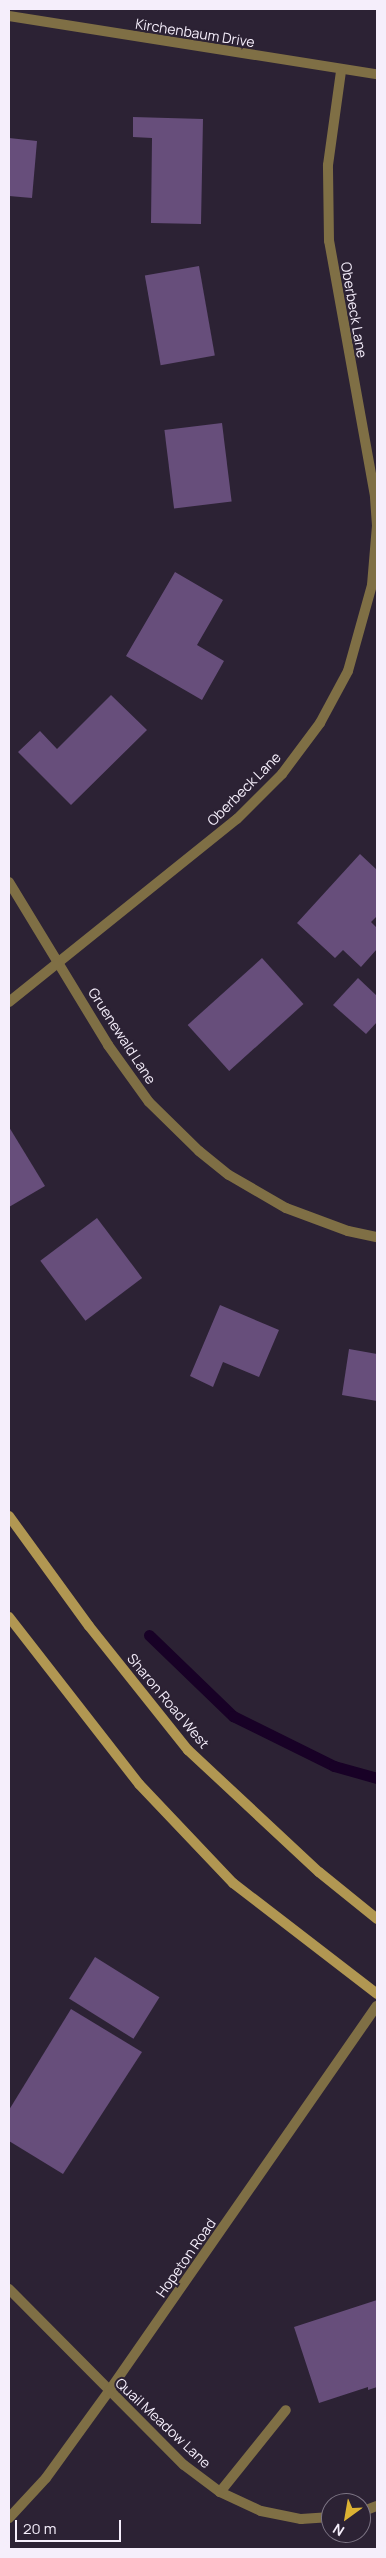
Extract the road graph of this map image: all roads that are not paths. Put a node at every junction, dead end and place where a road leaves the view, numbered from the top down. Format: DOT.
graph roads {
  1 [pos="9,16"];
  2 [pos="340,71"];
  3 [pos="377,74"];
  4 [pos="9,882"];
  5 [pos="59,963"];
  6 [pos="9,1002"];
  7 [pos="377,1237"];
  8 [pos="9,1516"];
  9 [pos="9,1617"];
  10 [pos="377,1919"];
  11 [pos="377,1994"];
  12 [pos="377,2006"];
  13 [pos="9,2289"];
  14 [pos="109,2391"];
  15 [pos="286,2410"];
  16 [pos="220,2492"];
  17 [pos="9,2518"];
  18 [pos="321,2518"];
  1 -- 2 [label="street, Kirchenbaum Drive"];
  2 -- 3 [label="street, Kirchenbaum Drive"];
  2 -- 5 [label="street, Oberbeck Lane"];
  4 -- 5 [label="street, Gruenewald Lane"];
  5 -- 6 [label="street, Oberbeck Lane"];
  5 -- 7 [label="street, Gruenewald Lane"];
  8 -- 10 [label="main road, Sharon Road West"];
  9 -- 11 [label="main road"];
  12 -- 14 [label="street, Hopeton Road"];
  13 -- 14 [label="street, Quail Meadow Lane"];
  14 -- 16 [label="street, Quail Meadow Lane"];
  14 -- 17 [label="street, Hopeton Road"];
  15 -- 16 [label="street"];
  16 -- 18 [label="street, Quail Meadow Lane"];
}
